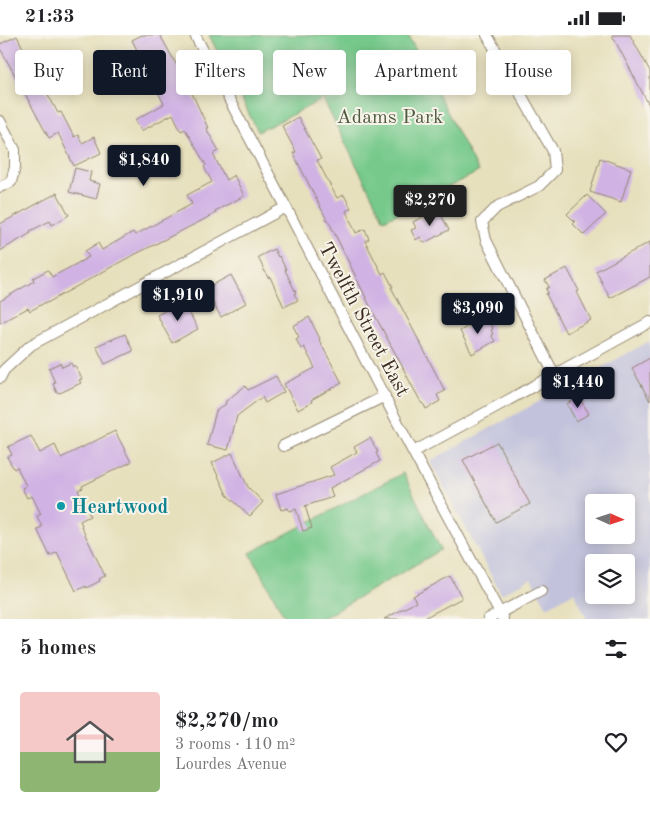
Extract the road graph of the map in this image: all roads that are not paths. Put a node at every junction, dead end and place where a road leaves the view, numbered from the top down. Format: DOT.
graph roads {
  1 [pos="195,35"];
  2 [pos="487,35"];
  3 [pos="0,121"];
  4 [pos="0,187"];
  5 [pos="286,207"];
  6 [pos="650,322"];
  7 [pos="554,374"];
  8 [pos="0,378"];
  9 [pos="386,396"];
  10 [pos="283,446"];
  11 [pos="414,451"];
  12 [pos="541,591"];
  13 [pos="502,616"];
  14 [pos="488,619"];
  1 -- 5 [label="street, Twelfth Street East"];
  2 -- 7 [label="street"];
  3 -- 4 [label="street"];
  5 -- 8 [label="street"];
  5 -- 9 [label="street, Twelfth Street East"];
  6 -- 7 [label="street"];
  7 -- 11 [label="street"];
  9 -- 10 [label="street"];
  9 -- 11 [label="street, Twelfth Street East"];
  11 -- 13 [label="street, Twelfth Street East"];
  12 -- 13 [label="street"];
  13 -- 14 [label="street"];
}
